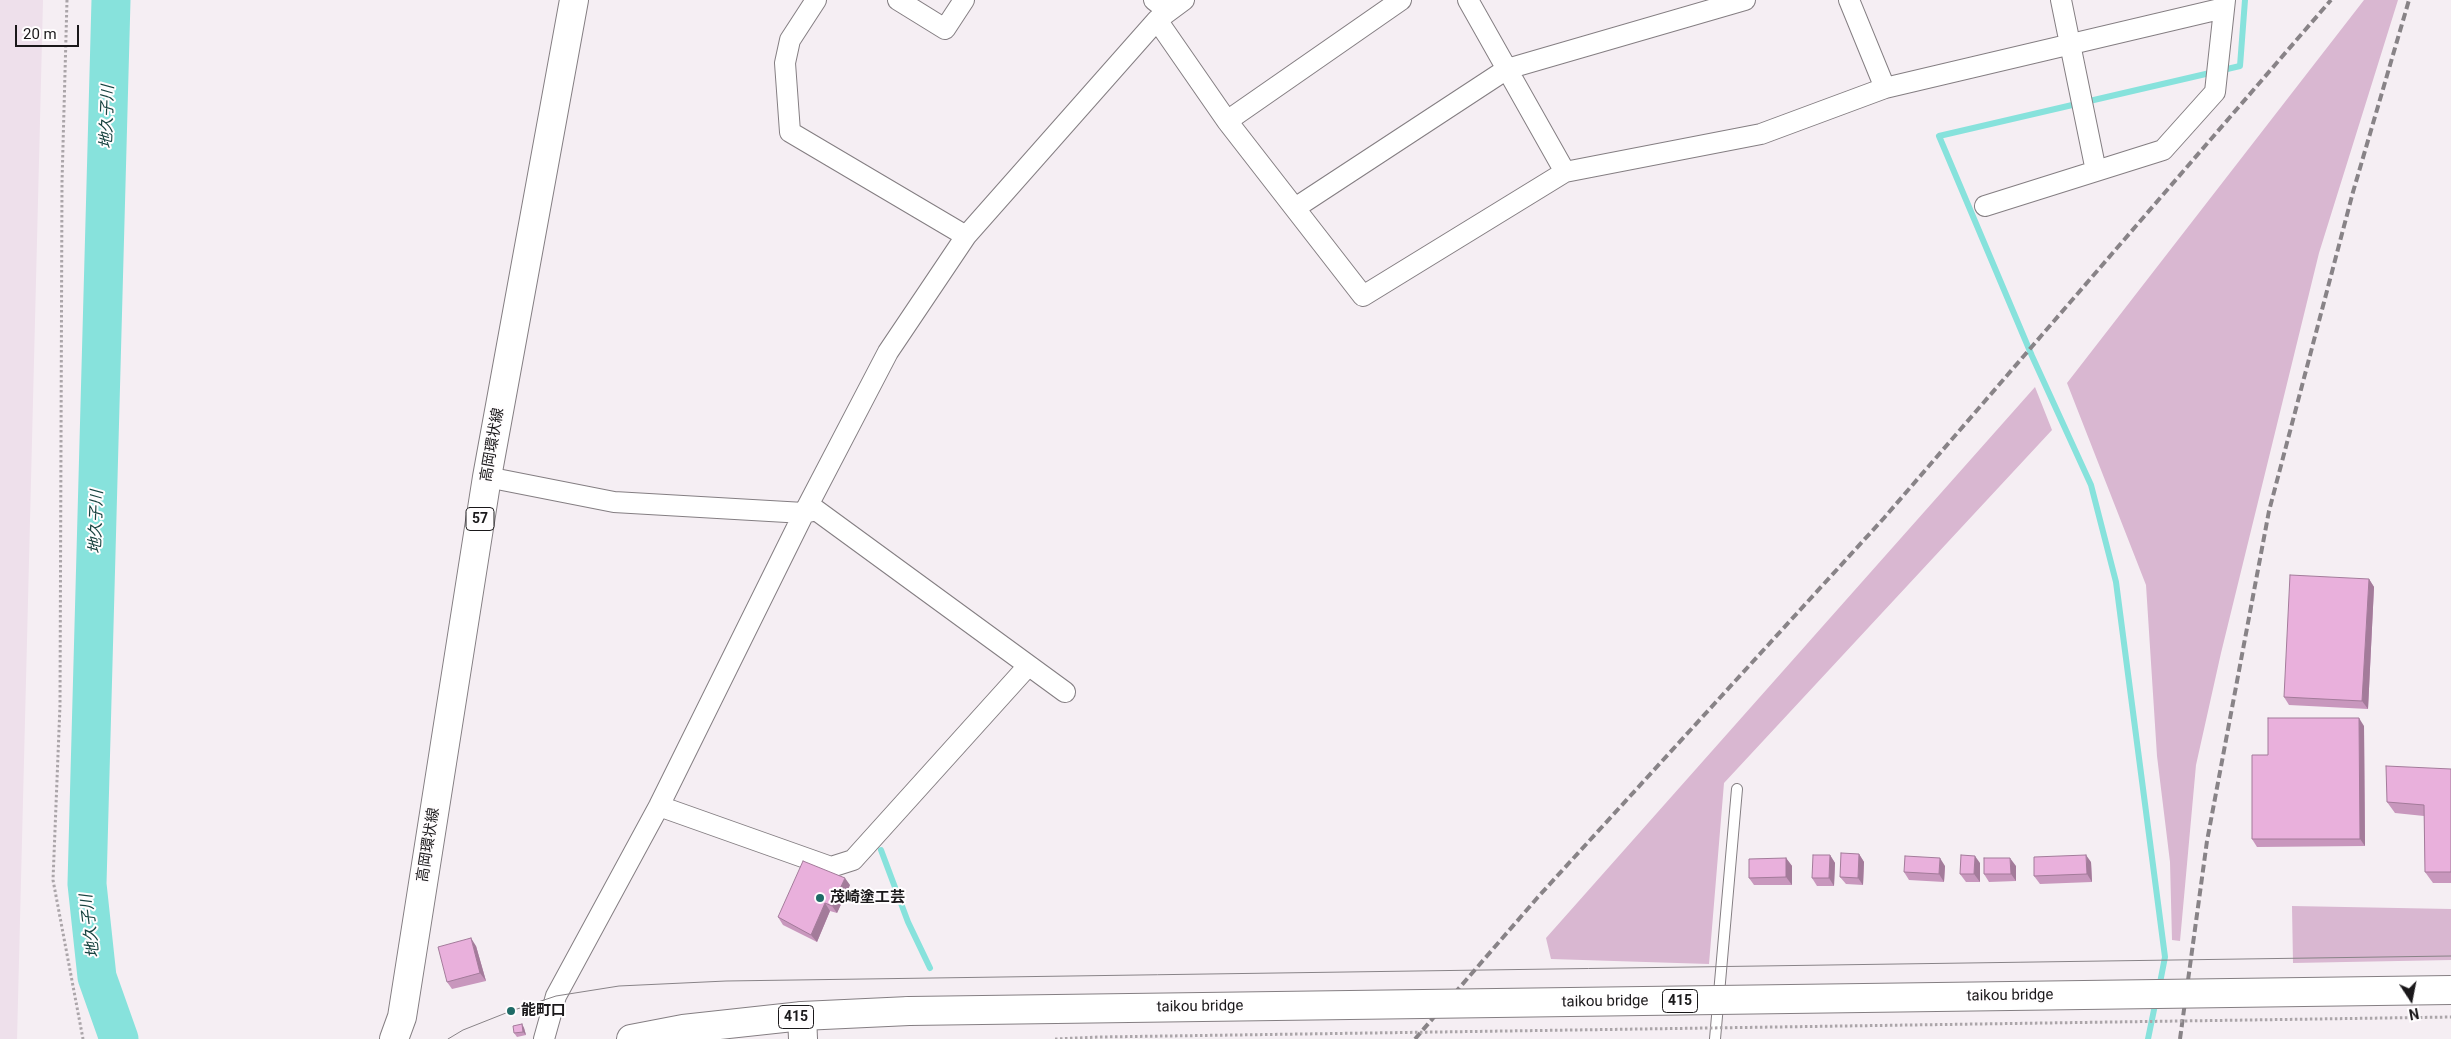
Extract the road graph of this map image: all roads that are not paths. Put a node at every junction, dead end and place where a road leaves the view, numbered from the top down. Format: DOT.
graph roads {
  1 [pos="574,0"];
  2 [pos="816,0"];
  3 [pos="898,0"];
  4 [pos="964,0"];
  5 [pos="1184,0"];
  6 [pos="1401,0"];
  7 [pos="1468,0"];
  8 [pos="1745,0"];
  9 [pos="1849,0"];
  10 [pos="2061,0"];
  11 [pos="2225,4"];
  12 [pos="1160,10"];
  13 [pos="2069,44"];
  14 [pos="1507,68"];
  15 [pos="1885,88"];
  16 [pos="1227,121"];
  17 [pos="2096,171"];
  18 [pos="1565,172"];
  19 [pos="1985,206"];
  20 [pos="1295,208"];
  21 [pos="966,236"];
  22 [pos="487,477"];
  23 [pos="804,512"];
  24 [pos="1028,666"];
  25 [pos="1065,692"];
  26 [pos="1737,789"];
  27 [pos="659,806"];
  28 [pos="2451,990"];
  29 [pos="802,1027"];
  30 [pos="394,1039"];
  31 [pos="544,1039"];
  32 [pos="631,1039"];
  33 [pos="1715,1039"];
  1 -- 22 [label="main road, 高岡環状線 / 57"];
  2 -- 21 [label="street"];
  3 -- 4 [label="street"];
  5 -- 12 [label="street"];
  6 -- 16 [label="street"];
  7 -- 14 [label="street"];
  8 -- 14 [label="street"];
  9 -- 15 [label="street"];
  10 -- 13 [label="street"];
  11 -- 13 [label="street"];
  11 -- 17 [label="street"];
  12 -- 16 [label="street"];
  12 -- 21 [label="street"];
  13 -- 15 [label="street"];
  13 -- 17 [label="street"];
  14 -- 18 [label="street"];
  14 -- 20 [label="street"];
  15 -- 18 [label="street"];
  16 -- 20 [label="street"];
  17 -- 19 [label="street"];
  18 -- 20 [label="street"];
  21 -- 23 [label="street"];
  22 -- 23 [label="street"];
  22 -- 30 [label="main road, 高岡環状線 / 57"];
  23 -- 24 [label="street"];
  23 -- 27 [label="street"];
  24 -- 25 [label="street"];
  24 -- 27 [label="street"];
  26 -- 33 [label="lane"];
  27 -- 31 [label="street"];
  28 -- 29 [label="main road, taikou bridge / 415, bridge"];
  29 -- 32 [label="main road, 415"];
}
